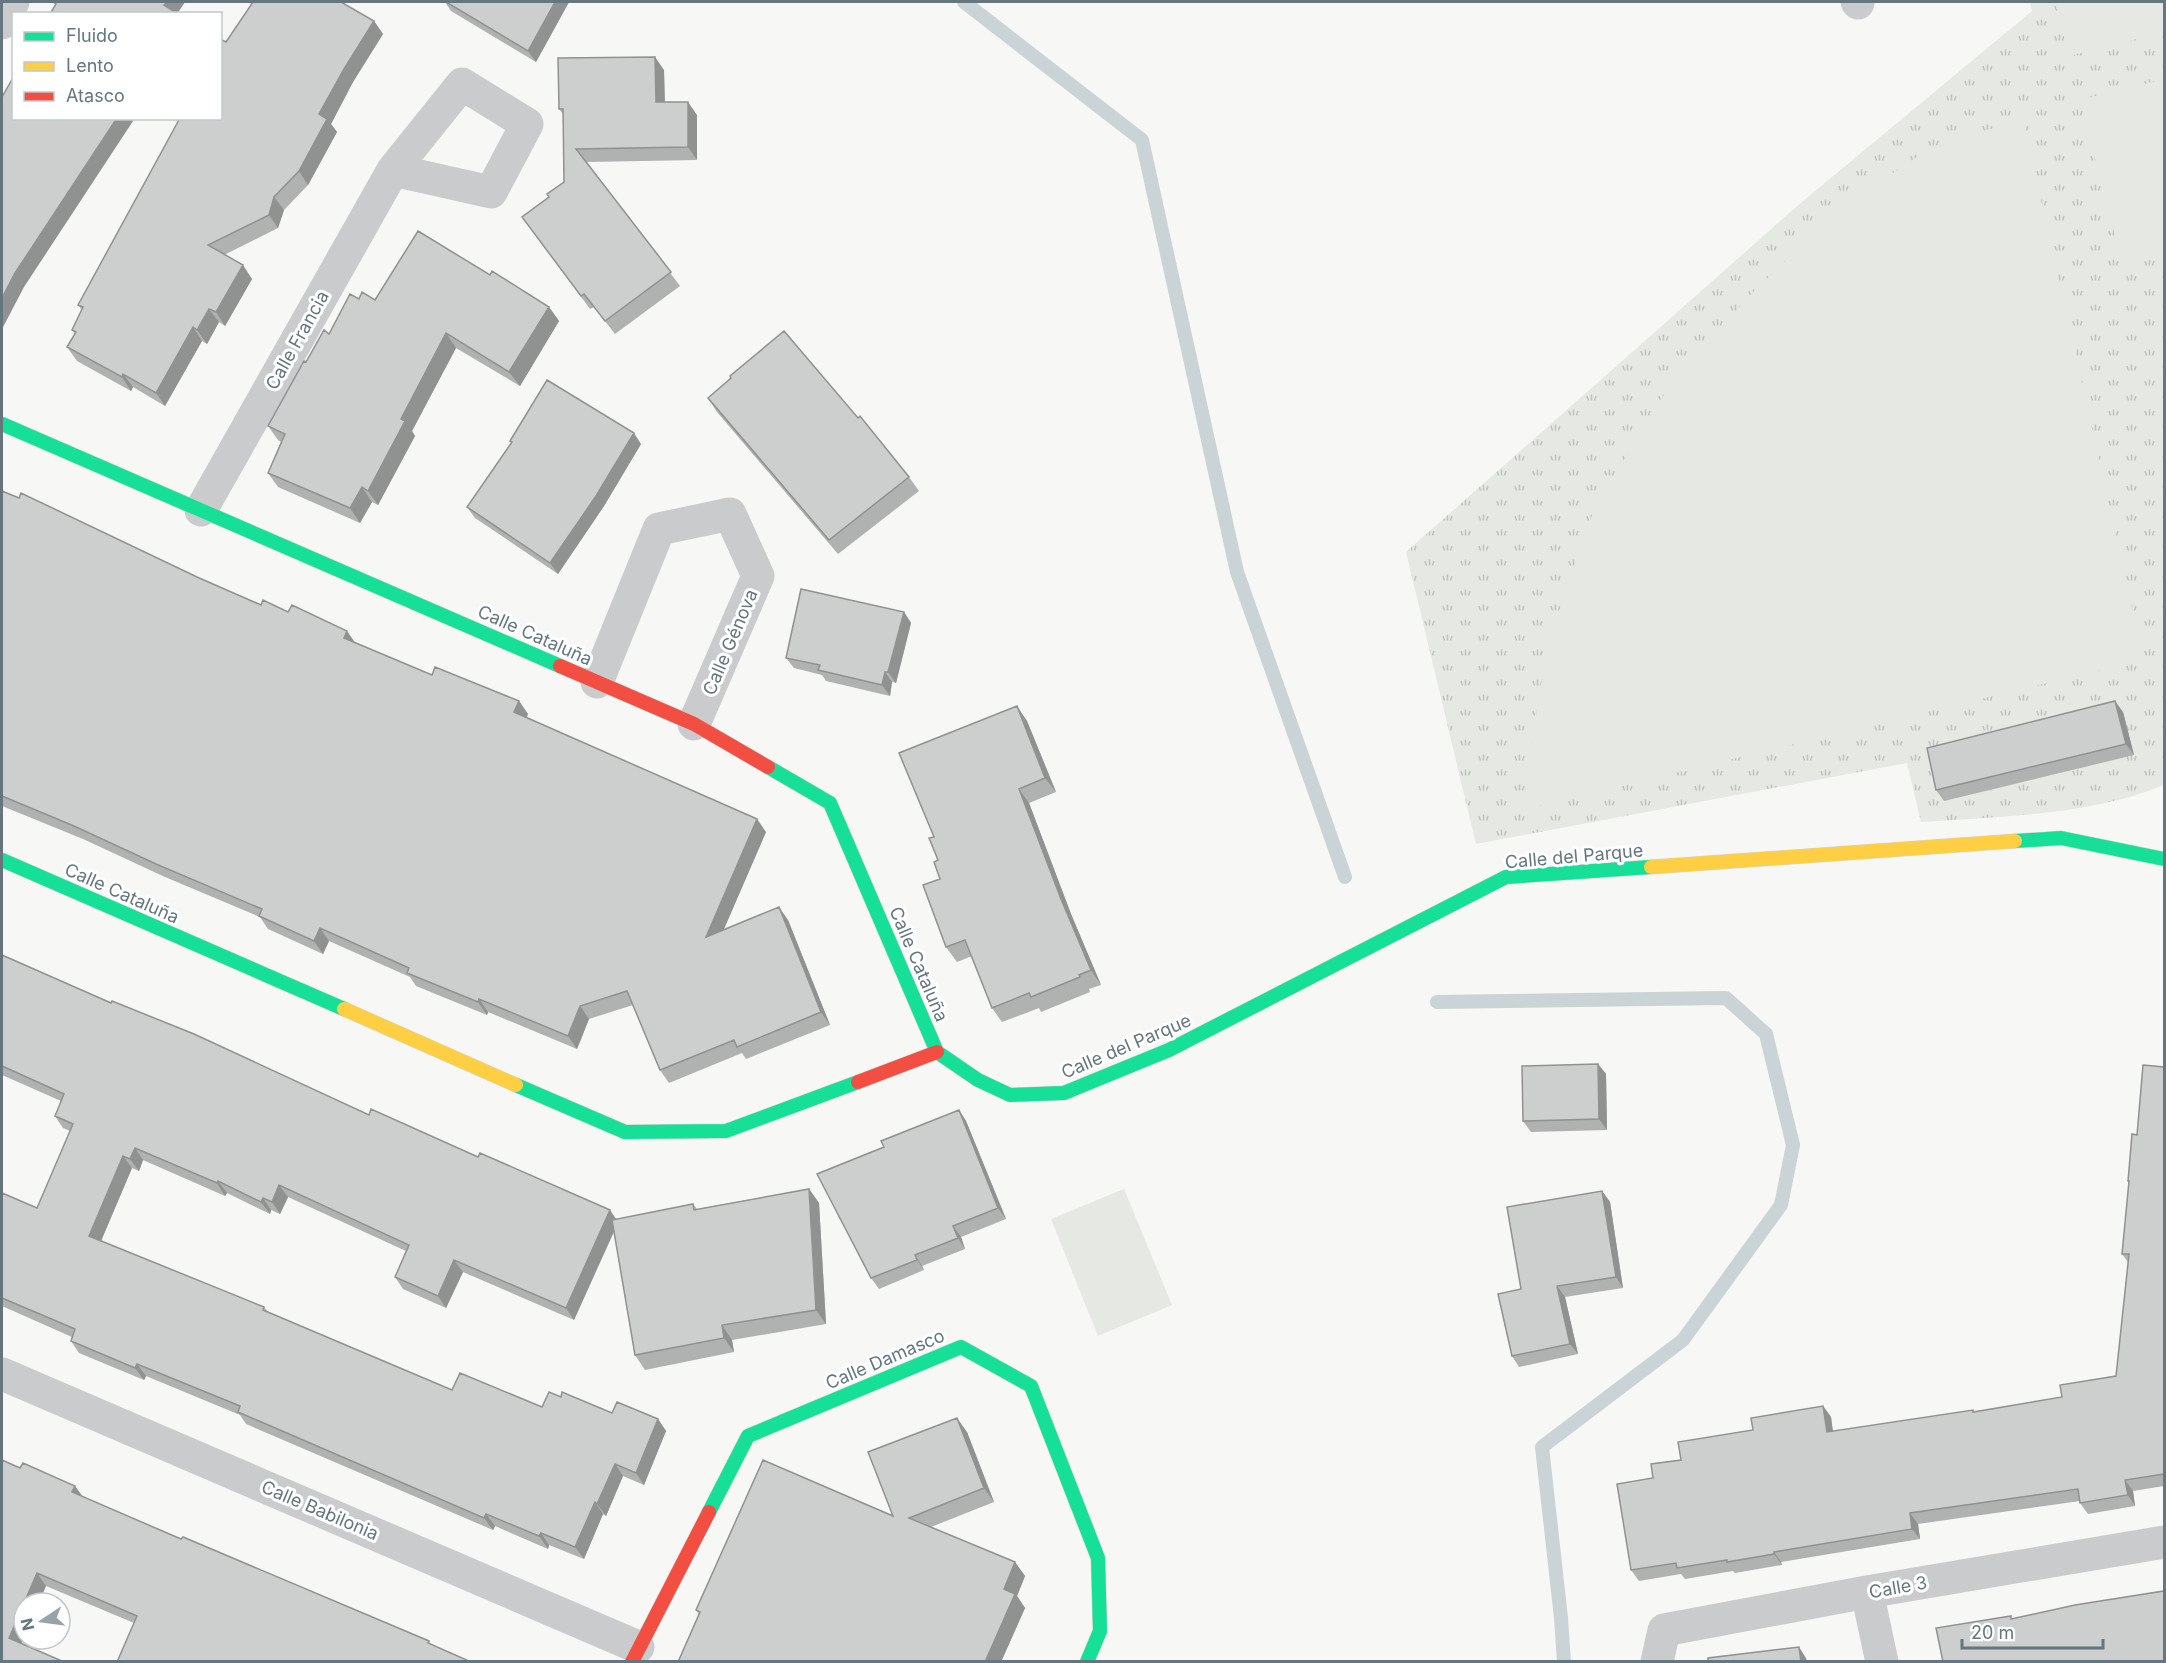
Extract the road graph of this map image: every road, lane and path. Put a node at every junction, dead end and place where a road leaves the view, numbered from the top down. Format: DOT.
graph roads {
  1 [pos="14,2"];
  2 [pos="2,23"];
  3 [pos="393,170"];
  4 [pos="2,424"];
  5 [pos="201,510"];
  6 [pos="597,682"];
  7 [pos="694,724"];
  8 [pos="2164,859"];
  9 [pos="2,860"];
  10 [pos="937,1052"];
  11 [pos="2,1374"];
  12 [pos="2164,1542"];
  13 [pos="1868,1592"];
  14 [pos="635,1654"];
  15 [pos="1087,1662"];
  16 [pos="1657,1662"];
  17 [pos="1882,1662"];
  1 -- 2 [label="street"];
  3 -- 5 [label="street, Calle Francia"];
  4 -- 5 [label="street, Calle Cataluña"];
  5 -- 6 [label="street, Calle Cataluña"];
  6 -- 7 [label="street, Calle Cataluña"];
  6 -- 7 [label="street, Calle Génova"];
  7 -- 10 [label="street, Calle Cataluña"];
  8 -- 10 [label="street, Calle del Parque"];
  9 -- 10 [label="street, Calle Cataluña"];
  11 -- 14 [label="street, Calle Babilonia"];
  12 -- 13 [label="street, Calle 3"];
  13 -- 16 [label="street, Calle 3"];
  13 -- 17 [label="street"];
  14 -- 15 [label="street, Calle Damasco"];
}
